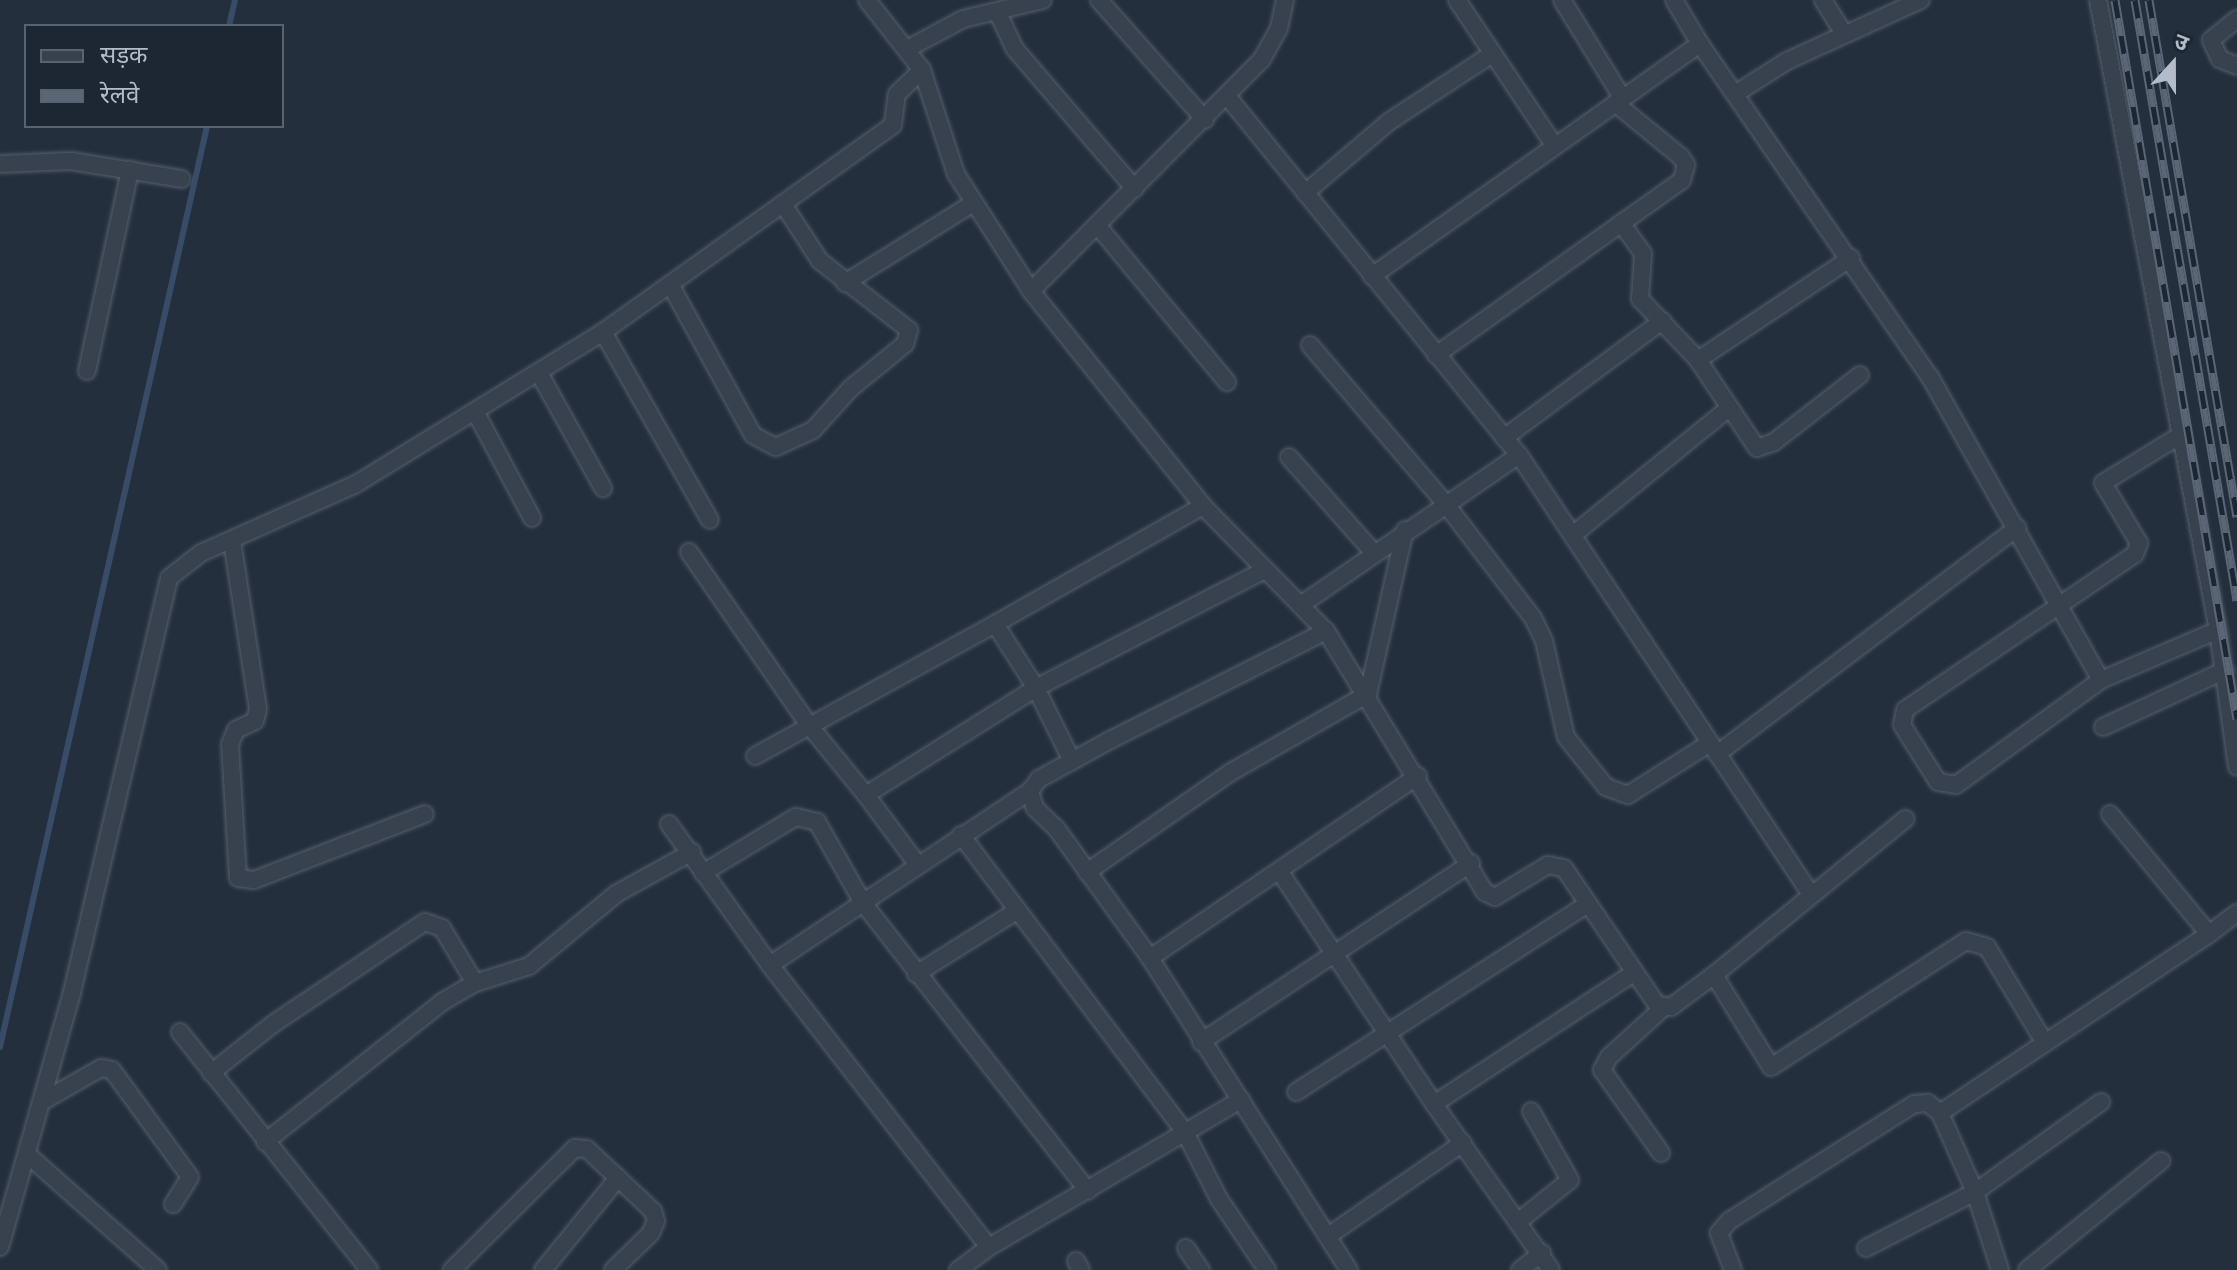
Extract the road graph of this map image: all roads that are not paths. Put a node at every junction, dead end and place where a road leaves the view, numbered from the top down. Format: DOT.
graph roads {
  1 [pos="867,0"];
  2 [pos="1043,0"];
  3 [pos="1099,0"];
  4 [pos="1285,0"];
  5 [pos="1457,0"];
  6 [pos="1562,0"];
  7 [pos="1674,0"];
  8 [pos="1823,0"];
  9 [pos="1921,0"];
  10 [pos="2098,0"];
  11 [pos="998,13"];
  12 [pos="2237,19"];
  13 [pos="1844,34"];
  14 [pos="1700,44"];
  15 [pos="909,48"];
  16 [pos="1492,54"];
  17 [pos="2237,66"];
  18 [pos="922,70"];
  19 [pos="1735,94"];
  20 [pos="1227,96"];
  21 [pos="1619,100"];
  22 [pos="1205,120"];
  23 [pos="1554,145"];
  24 [pos="0,164"];
  25 [pos="130,170"];
  26 [pos="182,179"];
  27 [pos="1135,189"];
  28 [pos="1305,193"];
  29 [pos="783,204"];
  30 [pos="972,204"];
  31 [pos="1621,223"];
  32 [pos="1097,225"];
  33 [pos="1851,258"];
  34 [pos="1372,276"];
  35 [pos="845,283"];
  36 [pos="671,286"];
  37 [pos="1031,291"];
  38 [pos="1662,321"];
  39 [pos="603,332"];
  40 [pos="1310,345"];
  41 [pos="1436,355"];
  42 [pos="1698,360"];
  43 [pos="87,371"];
  44 [pos="539,373"];
  45 [pos="1860,375"];
  46 [pos="1227,382"];
  47 [pos="1729,408"];
  48 [pos="476,413"];
  49 [pos="2179,436"];
  50 [pos="1504,438"];
  51 [pos="1519,455"];
  52 [pos="1289,457"];
  53 [pos="603,488"];
  54 [pos="1444,502"];
  55 [pos="1203,506"];
  56 [pos="532,518"];
  57 [pos="710,520"];
  58 [pos="2017,528"];
  59 [pos="1405,530"];
  60 [pos="1574,534"];
  61 [pos="232,541"];
  62 [pos="689,552"];
  63 [pos="1374,553"];
  64 [pos="1263,571"];
  65 [pos="1301,605"];
  66 [pos="2061,606"];
  67 [pos="995,624"];
  68 [pos="2218,630"];
  69 [pos="1326,631"];
  70 [pos="2225,670"];
  71 [pos="2101,680"];
  72 [pos="1036,688"];
  73 [pos="1368,694"];
  74 [pos="808,724"];
  75 [pos="2103,727"];
  76 [pos="1713,749"];
  77 [pos="755,756"];
  78 [pos="1072,761"];
  79 [pos="2237,767"];
  80 [pos="1418,776"];
  81 [pos="1030,791"];
  82 [pos="866,795"];
  83 [pos="425,814"];
  84 [pos="2110,814"];
  85 [pos="1905,819"];
  86 [pos="669,824"];
  87 [pos="961,835"];
  88 [pos="692,852"];
  89 [pos="1471,863"];
  90 [pos="918,865"];
  91 [pos="1087,872"];
  92 [pos="1280,872"];
  93 [pos="703,873"];
  94 [pos="1810,893"];
  95 [pos="863,903"];
  96 [pos="1588,904"];
  97 [pos="1018,910"];
  98 [pos="2237,913"];
  99 [pos="2209,934"];
  100 [pos="1333,954"];
  101 [pos="1150,958"];
  102 [pos="770,965"];
  103 [pos="1635,972"];
  104 [pos="916,974"];
  105 [pos="1714,975"];
  106 [pos="475,983"];
  107 [pos="1664,1007"];
  108 [pos="180,1032"];
  109 [pos="1386,1038"];
  110 [pos="1201,1042"];
  111 [pos="2045,1043"];
  112 [pos="211,1073"];
  113 [pos="1296,1092"];
  114 [pos="1241,1100"];
  115 [pos="43,1101"];
  116 [pos="2101,1102"];
  117 [pos="1434,1104"];
  118 [pos="1531,1111"];
  119 [pos="1940,1113"];
  120 [pos="1185,1132"];
  121 [pos="265,1142"];
  122 [pos="1463,1143"];
  123 [pos="1661,1153"];
  124 [pos="29,1156"];
  125 [pos="2161,1161"];
  126 [pos="618,1178"];
  127 [pos="1088,1191"];
  128 [pos="1975,1192"];
  129 [pos="173,1204"];
  130 [pos="1519,1221"];
  131 [pos="1328,1236"];
  132 [pos="0,1247"];
  133 [pos="989,1247"];
  134 [pos="1186,1248"];
  135 [pos="1866,1248"];
  136 [pos="1542,1253"];
  137 [pos="158,1270"];
  138 [pos="369,1270"];
  139 [pos="452,1270"];
  140 [pos="543,1270"];
  141 [pos="613,1270"];
  142 [pos="958,1270"];
  143 [pos="1201,1270"];
  144 [pos="1267,1270"];
  145 [pos="1349,1270"];
  146 [pos="1520,1270"];
  147 [pos="1551,1270"];
  148 [pos="1733,1270"];
  149 [pos="2000,1270"];
  150 [pos="2027,1270"];
  1 -- 15 [label="street"];
  2 -- 11 [label="street"];
  3 -- 22 [label="street"];
  4 -- 20 [label="street"];
  5 -- 16 [label="street"];
  6 -- 21 [label="street"];
  7 -- 14 [label="street"];
  8 -- 13 [label="street"];
  9 -- 13 [label="street"];
  10 -- 49 [label="street"];
  11 -- 15 [label="street"];
  11 -- 27 [label="street"];
  12 -- 17 [label="street"];
  13 -- 19 [label="street"];
  14 -- 19 [label="street"];
  14 -- 21 [label="street"];
  15 -- 18 [label="street"];
  16 -- 23 [label="street"];
  16 -- 28 [label="street"];
  18 -- 29 [label="street"];
  18 -- 30 [label="street"];
  19 -- 33 [label="street"];
  20 -- 22 [label="street"];
  20 -- 28 [label="street"];
  21 -- 23 [label="street"];
  21 -- 31 [label="street"];
  22 -- 27 [label="street"];
  23 -- 34 [label="street"];
  24 -- 25 [label="street"];
  25 -- 26 [label="street"];
  25 -- 43 [label="street"];
  27 -- 32 [label="street"];
  28 -- 34 [label="street"];
  29 -- 35 [label="street"];
  29 -- 36 [label="street"];
  30 -- 35 [label="street"];
  30 -- 37 [label="street"];
  31 -- 38 [label="street"];
  31 -- 41 [label="street"];
  32 -- 37 [label="street"];
  32 -- 46 [label="street"];
  33 -- 42 [label="street"];
  33 -- 58 [label="street"];
  34 -- 41 [label="street"];
  35 -- 36 [label="street"];
  36 -- 39 [label="street"];
  37 -- 55 [label="street"];
  38 -- 42 [label="street"];
  38 -- 50 [label="street"];
  39 -- 44 [label="street"];
  39 -- 57 [label="street"];
  40 -- 54 [label="street"];
  41 -- 50 [label="street"];
  42 -- 47 [label="street"];
  44 -- 48 [label="street"];
  44 -- 53 [label="street"];
  45 -- 47 [label="street"];
  47 -- 60 [label="street"];
  48 -- 56 [label="street"];
  48 -- 61 [label="street"];
  49 -- 66 [label="street"];
  49 -- 68 [label="street"];
  50 -- 51 [label="street"];
  51 -- 54 [label="street"];
  51 -- 60 [label="street"];
  52 -- 63 [label="street"];
  54 -- 59 [label="street"];
  54 -- 76 [label="street"];
  55 -- 64 [label="street"];
  55 -- 67 [label="street"];
  58 -- 66 [label="street"];
  58 -- 76 [label="street"];
  59 -- 63 [label="street"];
  59 -- 73 [label="street"];
  60 -- 76 [label="street"];
  61 -- 83 [label="street"];
  61 -- 115 [label="street"];
  62 -- 74 [label="street"];
  63 -- 65 [label="street"];
  64 -- 65 [label="street"];
  64 -- 72 [label="street"];
  65 -- 69 [label="street"];
  66 -- 71 [label="street"];
  66 -- 71 [label="street"];
  67 -- 72 [label="street"];
  67 -- 74 [label="street"];
  68 -- 70 [label="street"];
  68 -- 71 [label="street"];
  69 -- 73 [label="street"];
  69 -- 78 [label="street"];
  70 -- 75 [label="street"];
  70 -- 79 [label="street"];
  72 -- 78 [label="street"];
  72 -- 82 [label="street"];
  73 -- 80 [label="street"];
  73 -- 91 [label="street"];
  74 -- 77 [label="street"];
  74 -- 82 [label="street"];
  76 -- 94 [label="street"];
  78 -- 81 [label="street"];
  80 -- 89 [label="street"];
  80 -- 92 [label="street"];
  81 -- 87 [label="street"];
  81 -- 91 [label="street"];
  82 -- 90 [label="street"];
  84 -- 99 [label="street"];
  85 -- 94 [label="street"];
  86 -- 88 [label="street"];
  87 -- 90 [label="street"];
  87 -- 97 [label="street"];
  88 -- 93 [label="street"];
  88 -- 106 [label="street"];
  89 -- 96 [label="street"];
  89 -- 100 [label="street"];
  90 -- 95 [label="street"];
  91 -- 101 [label="street"];
  92 -- 100 [label="street"];
  92 -- 101 [label="street"];
  93 -- 95 [label="street"];
  93 -- 102 [label="street"];
  94 -- 105 [label="street"];
  95 -- 102 [label="street"];
  95 -- 104 [label="street"];
  96 -- 103 [label="street"];
  96 -- 109 [label="street"];
  97 -- 104 [label="street"];
  97 -- 120 [label="street"];
  98 -- 99 [label="street"];
  99 -- 111 [label="street"];
  100 -- 109 [label="street"];
  100 -- 110 [label="street"];
  101 -- 110 [label="street"];
  102 -- 133 [label="street"];
  103 -- 107 [label="street"];
  103 -- 117 [label="street"];
  104 -- 127 [label="street"];
  105 -- 107 [label="street"];
  105 -- 111 [label="street"];
  106 -- 112 [label="street"];
  106 -- 121 [label="street"];
  107 -- 123 [label="street"];
  108 -- 112 [label="street"];
  109 -- 113 [label="street"];
  109 -- 117 [label="street"];
  110 -- 114 [label="street"];
  111 -- 119 [label="street"];
  112 -- 121 [label="street"];
  114 -- 120 [label="street"];
  114 -- 131 [label="street"];
  115 -- 124 [label="street"];
  115 -- 129 [label="street"];
  116 -- 128 [label="street"];
  117 -- 122 [label="street"];
  118 -- 130 [label="street"];
  119 -- 128 [label="street"];
  119 -- 148 [label="street"];
  120 -- 127 [label="street"];
  120 -- 144 [label="street"];
  121 -- 138 [label="street"];
  122 -- 130 [label="street"];
  122 -- 131 [label="street"];
  124 -- 132 [label="street"];
  124 -- 137 [label="street"];
  125 -- 150 [label="street"];
  126 -- 139 [label="street"];
  126 -- 140 [label="street"];
  126 -- 141 [label="street"];
  127 -- 133 [label="street"];
  128 -- 135 [label="street"];
  128 -- 149 [label="street"];
  130 -- 136 [label="street"];
  131 -- 145 [label="street"];
  133 -- 142 [label="street"];
  134 -- 143 [label="street"];
  136 -- 146 [label="street"];
  136 -- 147 [label="street"];
}
